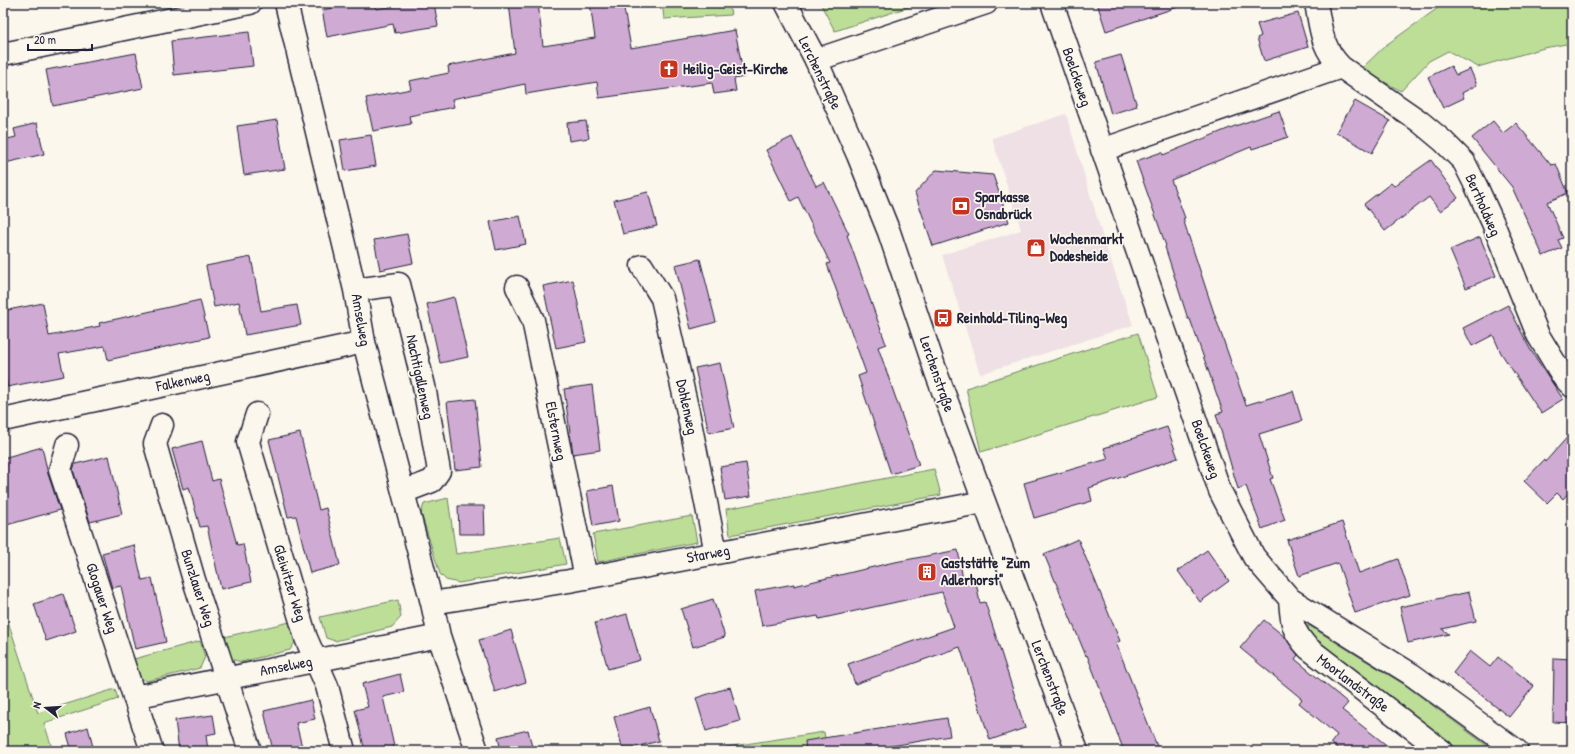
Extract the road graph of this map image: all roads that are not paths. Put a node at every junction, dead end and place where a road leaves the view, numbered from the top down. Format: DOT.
graph roads {
  1 [pos="250,3"];
  2 [pos="286,3"];
  3 [pos="786,3"];
  4 [pos="986,3"];
  5 [pos="1052,3"];
  6 [pos="1316,3"];
  7 [pos="3,54"];
  8 [pos="816,60"];
  9 [pos="1341,67"];
  10 [pos="1102,150"];
  11 [pos="642,266"];
  12 [pos="517,287"];
  13 [pos="356,290"];
  14 [pos="364,342"];
  15 [pos="1572,386"];
  16 [pos="257,414"];
  17 [pos="3,420"];
  18 [pos="162,425"];
  19 [pos="67,445"];
  20 [pos="403,492"];
  21 [pos="984,502"];
  22 [pos="716,553"];
  23 [pos="586,578"];
  24 [pos="1290,599"];
  25 [pos="432,603"];
  26 [pos="439,636"];
  27 [pos="316,660"];
  28 [pos="227,678"];
  29 [pos="134,697"];
  30 [pos="152,751"];
  31 [pos="250,751"];
  32 [pos="344,751"];
  33 [pos="477,751"];
  34 [pos="1076,751"];
  35 [pos="1442,751"];
  36 [pos="1517,751"];
  1 -- 7 [label="street"];
  2 -- 13 [label="street, Amselweg"];
  3 -- 8 [label="street, Lerchenstraße"];
  4 -- 8 [label="street"];
  5 -- 10 [label="street, Boelckeweg"];
  6 -- 9 [label="street, Bertholdweg"];
  8 -- 21 [label="street, Lerchenstraße"];
  9 -- 10 [label="street"];
  9 -- 15 [label="street, Bertholdweg"];
  10 -- 24 [label="street, Boelckeweg"];
  11 -- 22 [label="street, Dohlenweg"];
  12 -- 23 [label="street, Elsternweg"];
  13 -- 14 [label="street, Amselweg"];
  13 -- 20 [label="street, Nachtigallenweg"];
  14 -- 17 [label="street, Falkenweg"];
  14 -- 20 [label="street, Amselweg"];
  16 -- 27 [label="street, Gleiwitzer Weg"];
  18 -- 28 [label="street, Bunzlauer Weg"];
  19 -- 29 [label="street, Glogauer Weg"];
  20 -- 25 [label="street, Amselweg"];
  21 -- 22 [label="street, Starweg"];
  21 -- 34 [label="street, Lerchenstraße"];
  22 -- 23 [label="street, Starweg"];
  23 -- 25 [label="street, Starweg"];
  24 -- 35 [label="street, Moorlandstraße"];
  24 -- 36 [label="street, Boelckeweg"];
  25 -- 26 [label="street, Amselweg"];
  26 -- 27 [label="street, Amselweg"];
  26 -- 33 [label="street, Amselweg"];
  27 -- 28 [label="street, Amselweg"];
  27 -- 32 [label="street, Gleiwitzer Weg"];
  28 -- 29 [label="street, Amselweg"];
  28 -- 31 [label="street, Bunzlauer Weg"];
  29 -- 30 [label="street, Glogauer Weg"];
}
